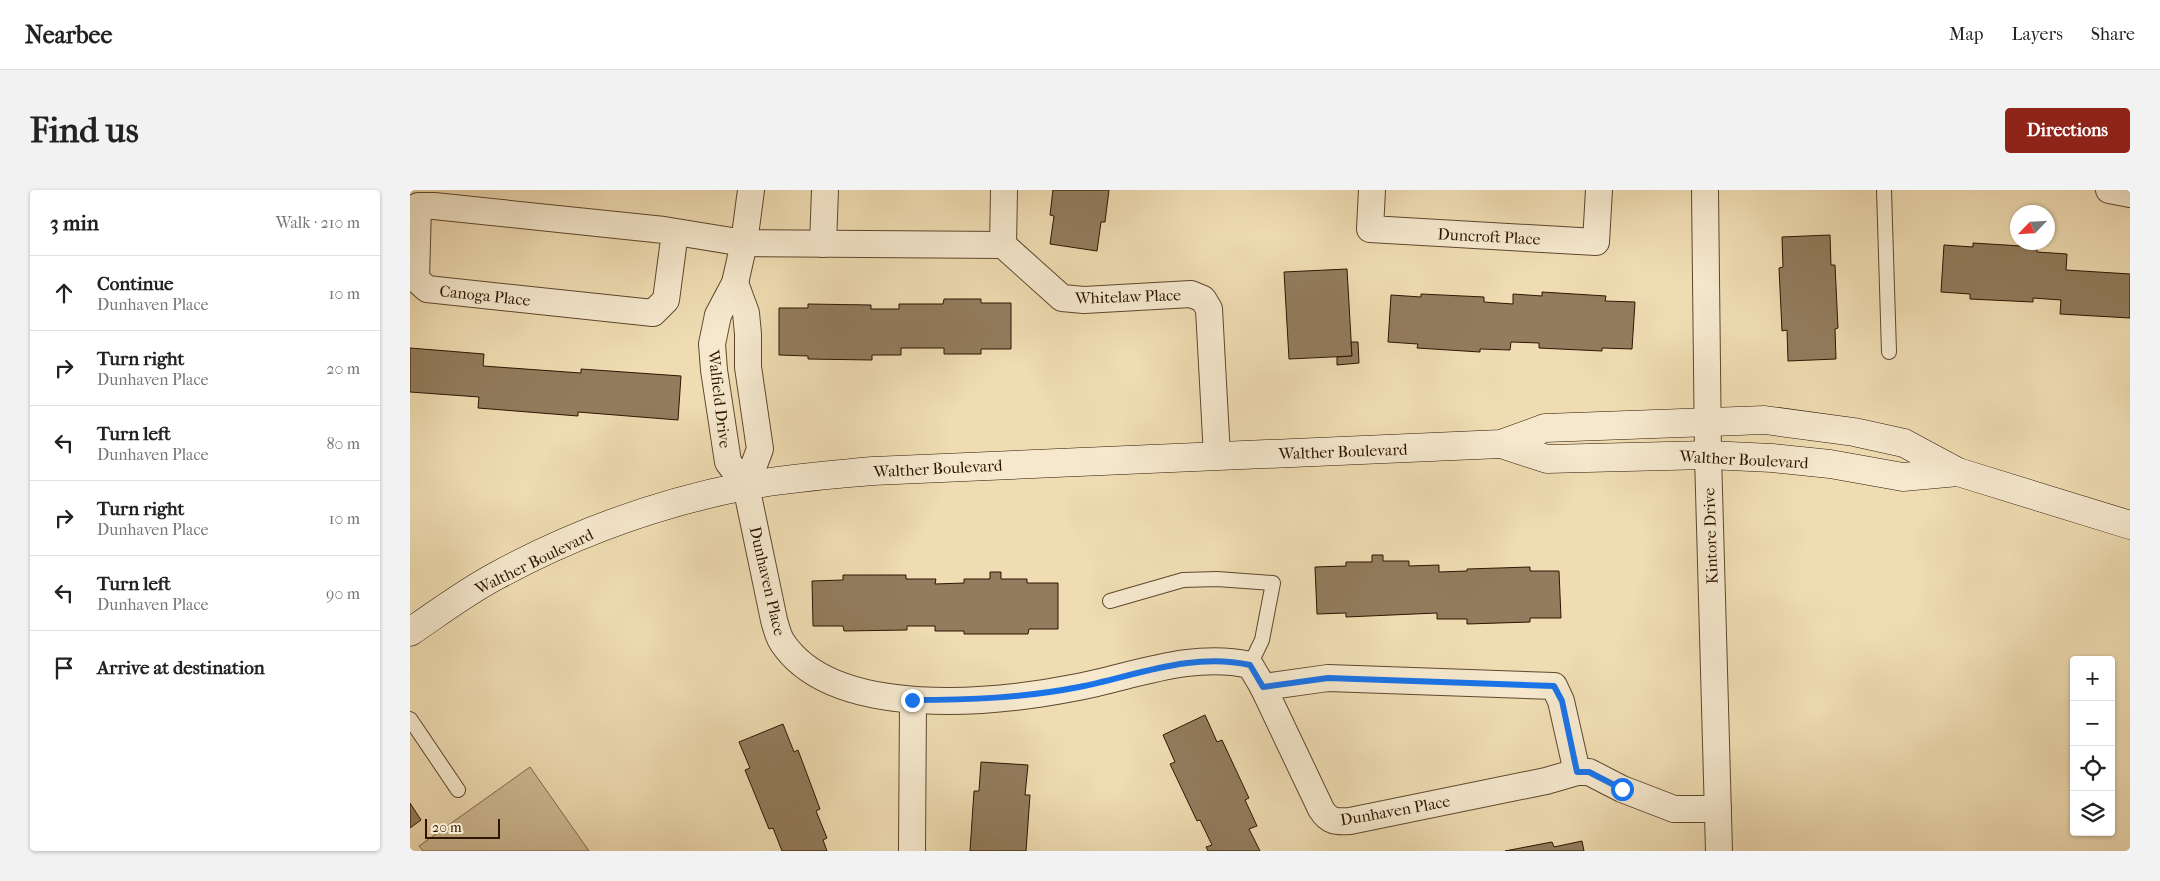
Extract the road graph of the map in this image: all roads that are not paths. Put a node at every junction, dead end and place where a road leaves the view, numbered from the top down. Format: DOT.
graph roads {
  1 [pos="751,190"];
  2 [pos="825,190"];
  3 [pos="1004,190"];
  4 [pos="1372,190"];
  5 [pos="1599,190"];
  6 [pos="1704,190"];
  7 [pos="1884,190"];
  8 [pos="2109,190"];
  9 [pos="2130,194"];
  10 [pos="676,232"];
  11 [pos="744,243"];
  12 [pos="823,244"];
  13 [pos="1003,245"];
  14 [pos="735,283"];
  15 [pos="1889,352"];
  16 [pos="1708,421"];
  17 [pos="1501,444"];
  18 [pos="1708,455"];
  19 [pos="1217,456"];
  20 [pos="1958,472"];
  21 [pos="746,486"];
  22 [pos="2130,525"];
  23 [pos="1110,601"];
  24 [pos="410,632"];
  25 [pos="1256,676"];
  26 [pos="912,700"];
  27 [pos="410,719"];
  28 [pos="1577,772"];
  29 [pos="458,790"];
  30 [pos="1718,809"];
  31 [pos="912,851"];
  32 [pos="1719,851"];
  1 -- 11 [label="street, Walfield Drive"];
  2 -- 12 [label="street"];
  3 -- 13 [label="street"];
  4 -- 5 [label="street, Duncroft Place"];
  6 -- 16 [label="street, Kintore Drive"];
  7 -- 15 [label="lane"];
  8 -- 9 [label="street"];
  10 -- 10 [label="street, Canoga Place"];
  10 -- 11 [label="street, Canoga Place"];
  11 -- 12 [label="street"];
  11 -- 14 [label="street, Walfield Drive"];
  12 -- 13 [label="street"];
  13 -- 19 [label="street, Whitelaw Place"];
  14 -- 21 [label="street, Walfield Drive"];
  14 -- 21 [label="street, Walfield Drive"];
  16 -- 17 [label="main road, Walther Boulevard"];
  16 -- 18 [label="street, Kintore Drive"];
  16 -- 20 [label="main road, Walther Boulevard"];
  17 -- 18 [label="main road, Walther Boulevard"];
  17 -- 19 [label="main road, Walther Boulevard"];
  18 -- 20 [label="main road, Walther Boulevard"];
  18 -- 30 [label="street, Kintore Drive"];
  19 -- 21 [label="main road, Walther Boulevard"];
  20 -- 22 [label="main road, Walther Boulevard"];
  21 -- 24 [label="main road, Walther Boulevard"];
  21 -- 26 [label="street, Dunhaven Place"];
  23 -- 25 [label="lane"];
  25 -- 26 [label="street, Dunhaven Place"];
  25 -- 28 [label="street, Dunhaven Place"];
  25 -- 28 [label="street, Dunhaven Place"];
  26 -- 31 [label="street"];
  27 -- 29 [label="lane"];
  28 -- 30 [label="street"];
  30 -- 32 [label="street, Kintore Drive"];
}
